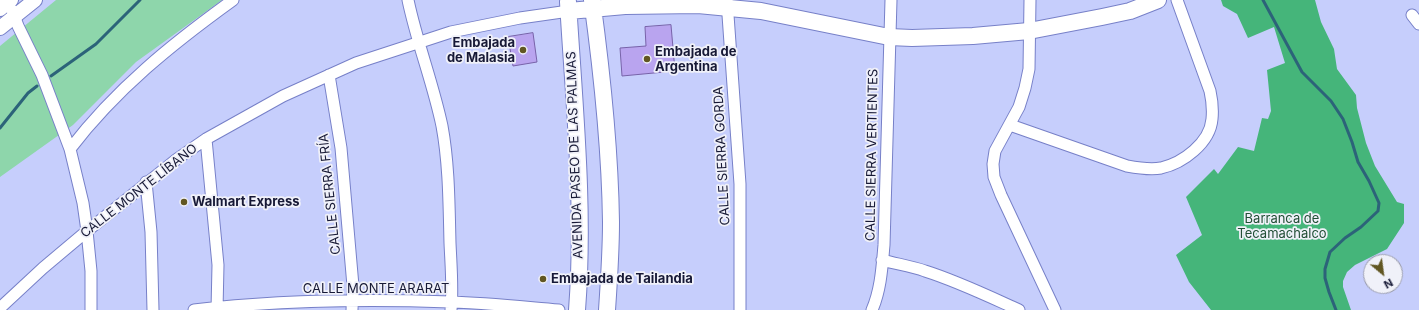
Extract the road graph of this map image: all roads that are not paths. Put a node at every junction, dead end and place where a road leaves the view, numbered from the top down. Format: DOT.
graph roads {
  1 [pos="35,0"];
  2 [pos="233,0"];
  3 [pos="408,0"];
  4 [pos="891,0"];
  5 [pos="1030,0"];
  6 [pos="1158,0"];
  7 [pos="1177,0"];
  8 [pos="7,2"];
  9 [pos="593,4"];
  10 [pos="727,4"];
  11 [pos="568,6"];
  12 [pos="1412,15"];
  13 [pos="14,16"];
  14 [pos="1419,24"];
  15 [pos="0,28"];
  16 [pos="1029,31"];
  17 [pos="889,37"];
  18 [pos="418,42"];
  19 [pos="329,75"];
  20 [pos="1010,125"];
  21 [pos="206,139"];
  22 [pos="70,149"];
  23 [pos="146,182"];
  24 [pos="87,230"];
  25 [pos="882,260"];
  26 [pos="352,305"];
  27 [pos="452,306"];
  28 [pos="0,308"];
  29 [pos="217,309"];
  30 [pos="91,310"];
  31 [pos="153,310"];
  32 [pos="194,310"];
  33 [pos="559,310"];
  34 [pos="577,310"];
  35 [pos="607,310"];
  36 [pos="740,310"];
  37 [pos="872,310"];
  38 [pos="1019,310"];
  39 [pos="1055,310"];
  1 -- 13 [label="street"];
  2 -- 22 [label="street"];
  3 -- 18 [label="street"];
  4 -- 17 [label="street, CALLE SIERRA VERTIENTES"];
  5 -- 16 [label="street"];
  6 -- 16 [label="main road, CALLE MONTE LÍBANO"];
  7 -- 20 [label="street"];
  8 -- 13 [label="street"];
  9 -- 10 [label="main road, CALLE MONTE LÍBANO"];
  9 -- 11 [label="main road, CALLE MONTE LÍBANO"];
  9 -- 35 [label="main road, AVENIDA PASEO DE LAS PALMAS"];
  10 -- 17 [label="main road, CALLE MONTE LÍBANO"];
  10 -- 36 [label="street, CALLE SIERRA GORDA"];
  11 -- 18 [label="street, CALLE MONTE LÍBANO"];
  11 -- 34 [label="main road, AVENIDA PASEO DE LAS PALMAS"];
  12 -- 14 [label="street"];
  13 -- 15 [label="street"];
  13 -- 22 [label="street"];
  16 -- 17 [label="main road, CALLE MONTE LÍBANO"];
  16 -- 20 [label="street"];
  17 -- 25 [label="street, CALLE SIERRA VERTIENTES"];
  18 -- 19 [label="street, CALLE MONTE LÍBANO"];
  18 -- 27 [label="street"];
  19 -- 21 [label="street, CALLE MONTE LÍBANO"];
  19 -- 26 [label="street, CALLE SIERRA FRÍA"];
  20 -- 39 [label="street"];
  21 -- 23 [label="street, CALLE MONTE LÍBANO"];
  21 -- 29 [label="street"];
  22 -- 24 [label="street"];
  23 -- 24 [label="street, CALLE MONTE LÍBANO"];
  23 -- 31 [label="street"];
  24 -- 28 [label="street, CALLE MONTE LÍBANO"];
  24 -- 30 [label="street"];
  25 -- 37 [label="street, CALLE SIERRA VERTIENTES"];
  25 -- 38 [label="street"];
  26 -- 27 [label="street, CALLE MONTE ARARAT"];
  26 -- 29 [label="street, CALLE MONTE ARARAT"];
  27 -- 33 [label="street, CALLE MONTE ARARAT"];
  29 -- 32 [label="street, CALLE MONTE ARARAT"];
}
